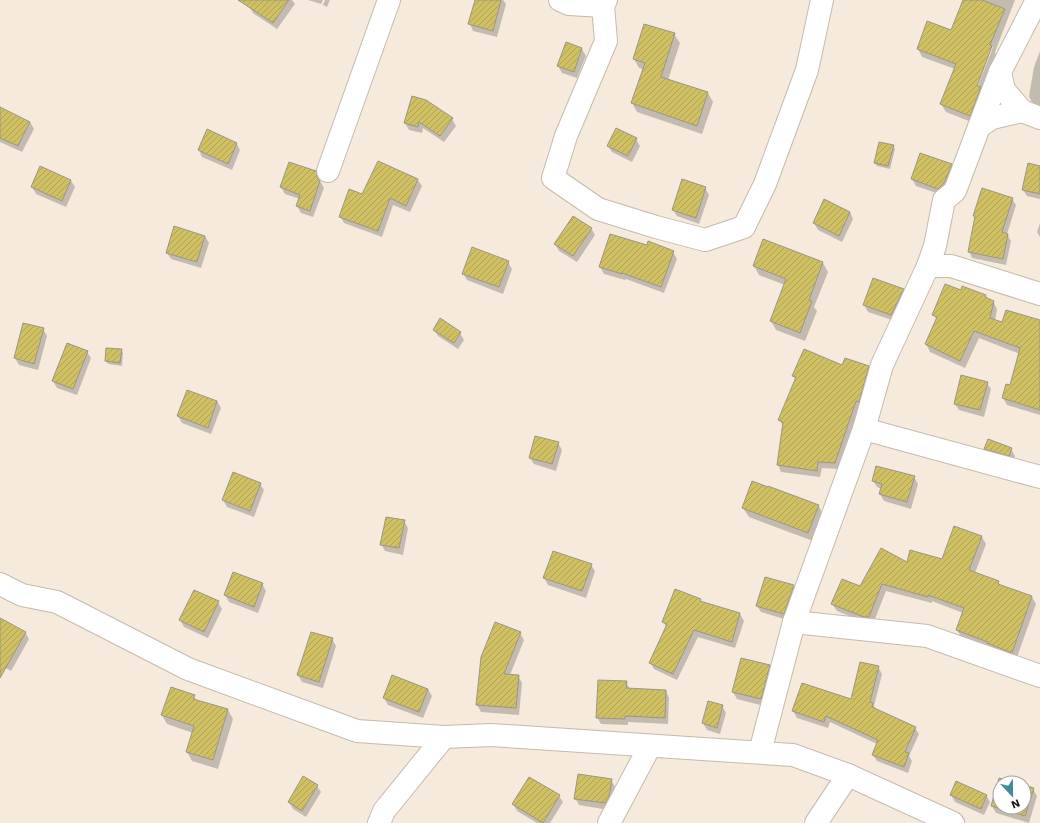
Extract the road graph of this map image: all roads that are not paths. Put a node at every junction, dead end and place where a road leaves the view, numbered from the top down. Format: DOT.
graph roads {
  1 [pos="389,0"];
  2 [pos="560,0"];
  3 [pos="822,0"];
  4 [pos="1037,0"];
  5 [pos="604,3"];
  6 [pos="1000,72"];
  7 [pos="1031,115"];
  8 [pos="979,127"];
  9 [pos="328,171"];
  10 [pos="928,266"];
  11 [pos="1040,294"];
  12 [pos="864,429"];
  13 [pos="1040,477"];
  14 [pos="0,584"];
  15 [pos="794,622"];
  16 [pos="1040,676"];
  17 [pos="444,737"];
  18 [pos="650,746"];
  19 [pos="760,752"];
  20 [pos="848,775"];
  21 [pos="379,823"];
  22 [pos="609,823"];
  23 [pos="816,823"];
  24 [pos="953,823"];
  1 -- 9 [label="street"];
  2 -- 5 [label="street"];
  3 -- 5 [label="street"];
  4 -- 6 [label="street"];
  6 -- 7 [label="street"];
  6 -- 8 [label="street"];
  7 -- 8 [label="street"];
  8 -- 10 [label="street"];
  10 -- 11 [label="street"];
  10 -- 12 [label="street"];
  12 -- 13 [label="street"];
  12 -- 15 [label="street"];
  14 -- 17 [label="street"];
  15 -- 16 [label="street"];
  15 -- 19 [label="street"];
  17 -- 18 [label="street"];
  17 -- 21 [label="street"];
  18 -- 19 [label="street"];
  18 -- 22 [label="street"];
  19 -- 20 [label="street"];
  20 -- 23 [label="street"];
  20 -- 24 [label="street"];
}
